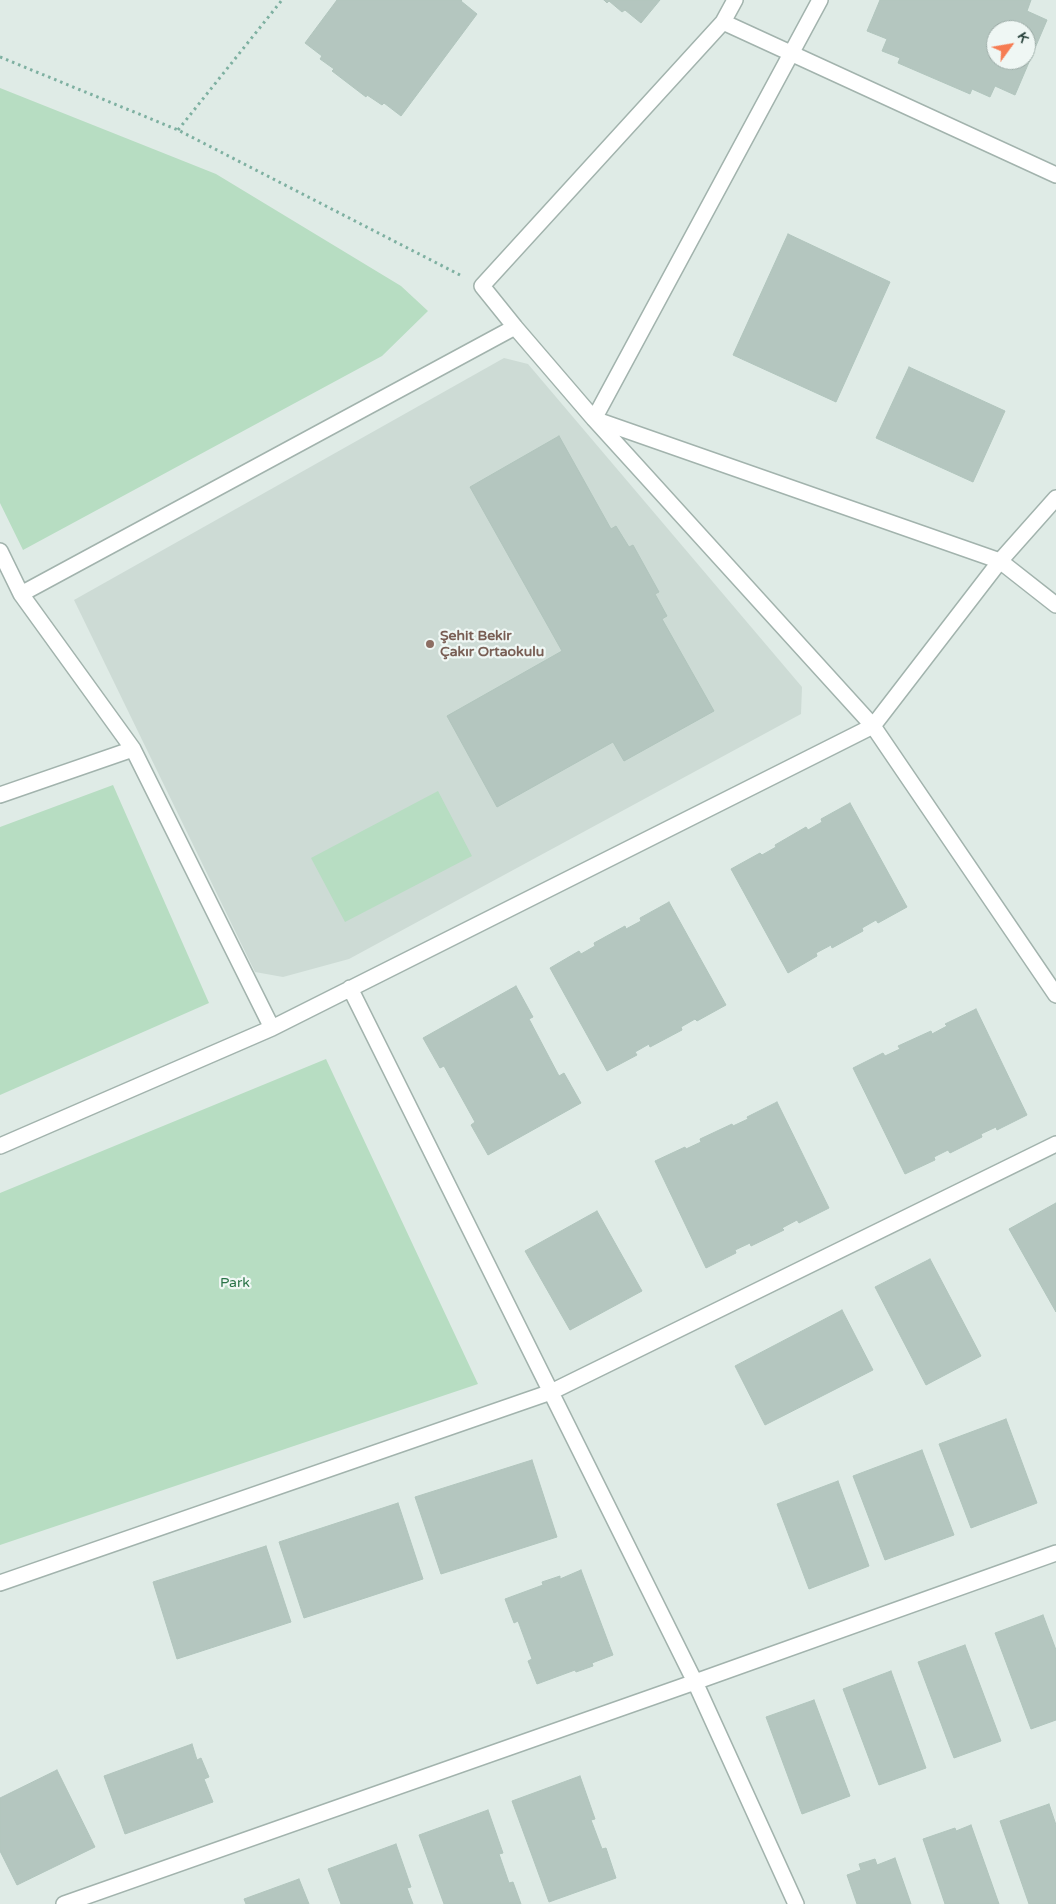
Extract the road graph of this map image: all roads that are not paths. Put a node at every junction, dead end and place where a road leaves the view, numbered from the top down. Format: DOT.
graph roads {
  1 [pos="735,0"];
  2 [pos="820,0"];
  3 [pos="724,22"];
  4 [pos="792,54"];
  5 [pos="1056,175"];
  6 [pos="515,327"];
  7 [pos="594,419"];
  8 [pos="1056,498"];
  9 [pos="0,552"];
  10 [pos="1000,561"];
  11 [pos="21,594"];
  12 [pos="1056,605"];
  13 [pos="873,726"];
  14 [pos="133,749"];
  15 [pos="0,794"];
  16 [pos="350,988"];
  17 [pos="1056,995"];
  18 [pos="272,1028"];
  19 [pos="1056,1144"];
  20 [pos="0,1146"];
  21 [pos="551,1392"];
  22 [pos="1056,1553"];
  23 [pos="0,1583"];
  24 [pos="695,1682"];
  25 [pos="64,1904"];
  26 [pos="796,1904"];
  1 -- 3 [label="street"];
  2 -- 4 [label="street"];
  3 -- 4 [label="street"];
  3 -- 6 [label="street"];
  4 -- 5 [label="street"];
  4 -- 7 [label="street"];
  6 -- 7 [label="street"];
  6 -- 11 [label="street"];
  7 -- 10 [label="street"];
  7 -- 13 [label="street"];
  8 -- 10 [label="street"];
  9 -- 11 [label="street"];
  10 -- 12 [label="street"];
  10 -- 13 [label="street"];
  11 -- 14 [label="street"];
  13 -- 16 [label="street"];
  13 -- 17 [label="street"];
  14 -- 15 [label="street"];
  14 -- 18 [label="street"];
  16 -- 18 [label="street"];
  16 -- 21 [label="street"];
  18 -- 20 [label="street"];
  19 -- 21 [label="street"];
  21 -- 23 [label="street"];
  21 -- 24 [label="street"];
  22 -- 24 [label="street"];
  24 -- 25 [label="street"];
  24 -- 26 [label="street"];
}
